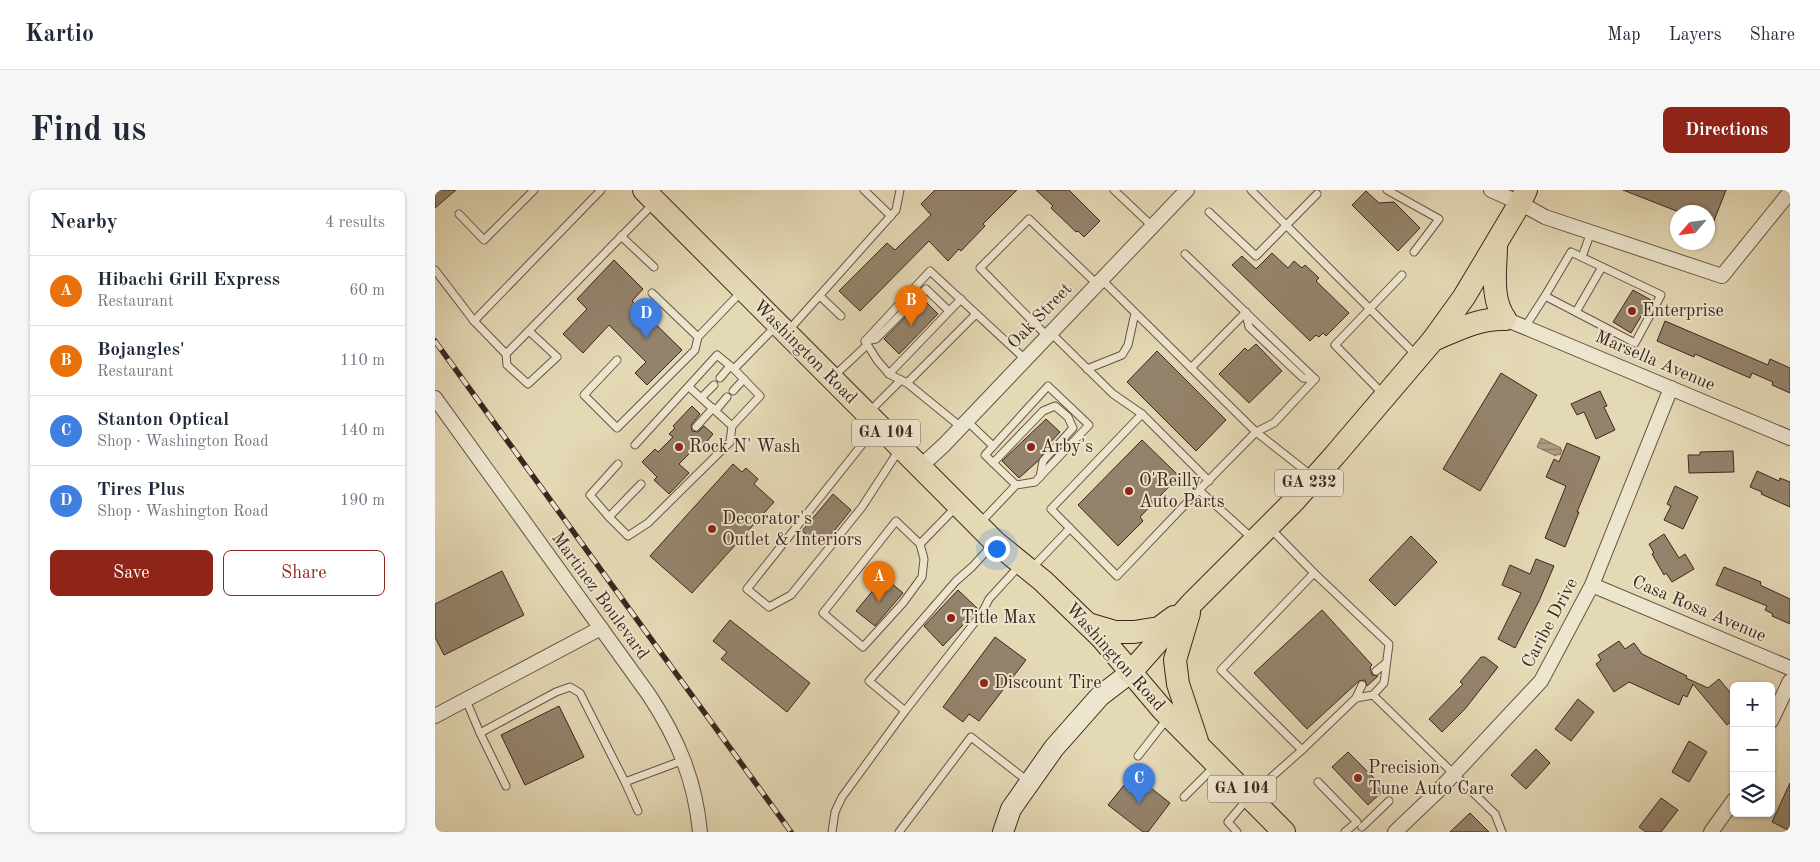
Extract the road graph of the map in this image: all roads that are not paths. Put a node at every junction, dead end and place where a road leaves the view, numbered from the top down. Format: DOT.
graph roads {
  1 [pos="535,190"];
  2 [pos="601,190"];
  3 [pos="864,190"];
  4 [pos="900,190"];
  5 [pos="1114,190"];
  6 [pos="1187,190"];
  7 [pos="1251,190"];
  8 [pos="1387,190"];
  9 [pos="1491,190"];
  10 [pos="1790,192"];
  11 [pos="1317,194"];
  12 [pos="649,196"];
  13 [pos="1523,197"];
  14 [pos="1209,212"];
  15 [pos="459,214"];
  16 [pos="891,216"];
  17 [pos="1152,226"];
  18 [pos="1287,226"];
  19 [pos="1591,232"];
  20 [pos="621,236"];
  21 [pos="1496,243"];
  22 [pos="1414,252"];
  23 [pos="1185,254"];
  24 [pos="1582,257"];
  25 [pos="654,267"];
  26 [pos="1602,267"];
  27 [pos="435,270"];
  28 [pos="1403,275"];
  29 [pos="1099,282"];
  30 [pos="743,290"];
  31 [pos="652,293"];
  32 [pos="820,296"];
  33 [pos="1545,296"];
  34 [pos="961,299"];
  35 [pos="1371,310"];
  36 [pos="949,311"];
  37 [pos="1135,312"];
  38 [pos="1245,312"];
  39 [pos="1576,312"];
  40 [pos="976,314"];
  41 [pos="841,316"];
  42 [pos="474,321"];
  43 [pos="1515,323"];
  44 [pos="782,329"];
  45 [pos="529,331"];
  46 [pos="1049,334"];
  47 [pos="698,337"];
  48 [pos="1433,340"];
  49 [pos="866,343"];
  50 [pos="506,354"];
  51 [pos="1418,357"];
  52 [pos="617,360"];
  53 [pos="1025,360"];
  54 [pos="732,368"];
  55 [pos="1191,368"];
  56 [pos="1087,369"];
  57 [pos="889,374"];
  58 [pos="719,378"];
  59 [pos="832,379"];
  60 [pos="744,380"];
  61 [pos="904,381"];
  62 [pos="714,385"];
  63 [pos="689,386"];
  64 [pos="1671,388"];
  65 [pos="733,391"];
  66 [pos="1385,396"];
  67 [pos="702,397"];
  68 [pos="727,397"];
  69 [pos="435,398"];
  70 [pos="714,409"];
  71 [pos="1142,414"];
  72 [pos="873,420"];
  73 [pos="964,424"];
  74 [pos="732,426"];
  75 [pos="696,427"];
  76 [pos="1256,432"];
  77 [pos="1790,438"];
  78 [pos="635,445"];
  79 [pos="901,446"];
  80 [pos="993,446"];
  81 [pos="618,464"];
  82 [pos="993,464"];
  83 [pos="920,467"];
  84 [pos="1040,477"];
  85 [pos="1314,478"];
  86 [pos="1209,480"];
  87 [pos="641,484"];
  88 [pos="1016,485"];
  89 [pos="1199,490"];
  90 [pos="958,505"];
  91 [pos="609,517"];
  92 [pos="978,525"];
  93 [pos="1070,528"];
  94 [pos="1261,534"];
  95 [pos="995,542"];
  96 [pos="921,544"];
  97 [pos="1025,567"];
  98 [pos="1314,573"];
  99 [pos="1593,585"];
  100 [pos="1192,603"];
  101 [pos="1088,624"];
  102 [pos="601,628"];
  103 [pos="1386,663"];
  104 [pos="1790,668"];
  105 [pos="1376,671"];
  106 [pos="1130,672"];
  107 [pos="1790,681"];
  108 [pos="1362,685"];
  109 [pos="1373,695"];
  110 [pos="1356,698"];
  111 [pos="466,700"];
  112 [pos="905,710"];
  113 [pos="1775,713"];
  114 [pos="435,716"];
  115 [pos="1169,716"];
  116 [pos="481,733"];
  117 [pos="1199,747"];
  118 [pos="1302,750"];
  119 [pos="1138,756"];
  120 [pos="684,760"];
  121 [pos="1217,764"];
  122 [pos="1454,774"];
  123 [pos="625,782"];
  124 [pos="1029,782"];
  125 [pos="1318,782"];
  126 [pos="506,786"];
  127 [pos="1184,797"];
  128 [pos="1249,797"];
  129 [pos="1389,801"];
  130 [pos="1730,806"];
  131 [pos="638,811"];
  132 [pos="1361,827"];
  133 [pos="700,832"];
  134 [pos="832,832"];
  135 [pos="899,832"];
  136 [pos="1003,832"];
  137 [pos="1237,832"];
  138 [pos="1284,832"];
  139 [pos="1345,832"];
  140 [pos="1395,832"];
  141 [pos="1502,832"];
  142 [pos="1711,832"];
  1 -- 15 [label="lane"];
  2 -- 42 [label="lane"];
  3 -- 16 [label="lane"];
  4 -- 16 [label="lane"];
  5 -- 17 [label="lane"];
  6 -- 17 [label="street, Oak Street"];
  7 -- 18 [label="lane"];
  8 -- 22 [label="lane"];
  9 -- 13 [label="street"];
  10 -- 19 [label="street"];
  11 -- 18 [label="lane"];
  12 -- 20 [label="lane"];
  12 -- 30 [label="main road, Washington Road / GA 104"];
  13 -- 19 [label="street"];
  13 -- 21 [label="main road, GA 232"];
  14 -- 18 [label="lane"];
  16 -- 32 [label="lane"];
  17 -- 29 [label="street, Oak Street"];
  18 -- 35 [label="lane"];
  19 -- 24 [label="lane"];
  20 -- 25 [label="lane"];
  20 -- 45 [label="lane"];
  21 -- 43 [label="main road"];
  21 -- 48 [label="main road, GA 232"];
  23 -- 38 [label="lane"];
  24 -- 26 [label="lane"];
  24 -- 33 [label="lane"];
  26 -- 39 [label="lane"];
  26 -- 39 [label="lane"];
  27 -- 42 [label="lane"];
  28 -- 35 [label="lane"];
  29 -- 37 [label="lane"];
  29 -- 46 [label="street, Oak Street"];
  29 -- 46 [label="lane"];
  30 -- 44 [label="main road, Washington Road / GA 104"];
  30 -- 47 [label="lane"];
  31 -- 47 [label="lane"];
  32 -- 41 [label="lane"];
  32 -- 44 [label="lane"];
  33 -- 39 [label="lane"];
  33 -- 43 [label="lane"];
  34 -- 36 [label="lane"];
  34 -- 40 [label="lane"];
  34 -- 49 [label="lane"];
  35 -- 51 [label="lane"];
  35 -- 66 [label="lane"];
  36 -- 49 [label="lane"];
  36 -- 57 [label="lane"];
  37 -- 55 [label="lane"];
  37 -- 56 [label="lane"];
  38 -- 55 [label="lane"];
  38 -- 76 [label="lane"];
  40 -- 53 [label="lane"];
  40 -- 61 [label="lane"];
  42 -- 50 [label="lane"];
  43 -- 48 [label="main road"];
  43 -- 64 [label="street, Marsella Avenue"];
  44 -- 54 [label="lane"];
  44 -- 59 [label="main road, Washington Road / GA 104"];
  45 -- 50 [label="lane"];
  45 -- 50 [label="lane"];
  46 -- 53 [label="street, Oak Street"];
  46 -- 56 [label="lane"];
  47 -- 52 [label="lane"];
  48 -- 51 [label="main road, GA 232"];
  49 -- 57 [label="lane"];
  49 -- 59 [label="lane"];
  51 -- 66 [label="main road, GA 232"];
  53 -- 73 [label="street, Oak Street"];
  54 -- 58 [label="lane"];
  54 -- 60 [label="lane"];
  54 -- 63 [label="lane"];
  55 -- 76 [label="lane"];
  56 -- 71 [label="lane"];
  57 -- 61 [label="lane"];
  59 -- 72 [label="main road, Washington Road / GA 104"];
  60 -- 65 [label="lane"];
  60 -- 74 [label="lane"];
  61 -- 72 [label="lane"];
  61 -- 73 [label="lane"];
  62 -- 67 [label="lane"];
  63 -- 67 [label="lane"];
  63 -- 78 [label="lane"];
  64 -- 77 [label="street, Marsella Avenue"];
  64 -- 99 [label="street, Caribe Drive"];
  66 -- 85 [label="main road, GA 232"];
  67 -- 70 [label="lane"];
  68 -- 70 [label="lane"];
  69 -- 102 [label="street, Martinez Boulevard"];
  70 -- 74 [label="lane"];
  70 -- 75 [label="lane"];
  71 -- 86 [label="lane"];
  71 -- 93 [label="lane"];
  72 -- 79 [label="main road, Washington Road / GA 104"];
  72 -- 79 [label="lane"];
  73 -- 80 [label="lane"];
  73 -- 83 [label="street, Oak Street"];
  74 -- 91 [label="lane"];
  76 -- 85 [label="lane"];
  76 -- 86 [label="lane"];
  79 -- 83 [label="main road, Washington Road / GA 104"];
  80 -- 82 [label="lane"];
  80 -- 84 [label="lane"];
  81 -- 91 [label="lane"];
  82 -- 84 [label="lane"];
  82 -- 88 [label="lane"];
  83 -- 90 [label="main road, Washington Road / GA 104"];
  84 -- 88 [label="lane"];
  85 -- 94 [label="main road, GA 232"];
  86 -- 89 [label="lane"];
  87 -- 91 [label="lane"];
  88 -- 92 [label="lane"];
  89 -- 93 [label="lane"];
  89 -- 94 [label="lane"];
  90 -- 92 [label="main road, Washington Road / GA 104"];
  90 -- 96 [label="lane"];
  92 -- 95 [label="main road, Washington Road / GA 104"];
  93 -- 97 [label="lane"];
  94 -- 98 [label="lane"];
  94 -- 100 [label="main road, GA 232"];
  95 -- 97 [label="main road, Washington Road / GA 104"];
  95 -- 112 [label="lane"];
  96 -- 96 [label="lane"];
  97 -- 101 [label="main road, Washington Road / GA 104"];
  97 -- 112 [label="lane"];
  98 -- 103 [label="lane"];
  98 -- 118 [label="lane"];
  99 -- 104 [label="street, Casa Rosa Avenue"];
  99 -- 122 [label="street, Caribe Drive"];
  100 -- 101 [label="main road"];
  100 -- 106 [label="main road, GA 232"];
  100 -- 117 [label="main road"];
  101 -- 106 [label="main road, Washington Road / GA 104"];
  102 -- 111 [label="street"];
  102 -- 120 [label="street, Martinez Boulevard"];
  103 -- 105 [label="lane"];
  103 -- 109 [label="lane"];
  106 -- 115 [label="main road, Washington Road / GA 104"];
  106 -- 124 [label="street"];
  107 -- 113 [label="street"];
  108 -- 110 [label="lane"];
  109 -- 110 [label="lane"];
  109 -- 122 [label="lane"];
  110 -- 118 [label="lane"];
  111 -- 114 [label="street"];
  111 -- 116 [label="lane"];
  112 -- 134 [label="lane"];
  115 -- 117 [label="main road, Washington Road / GA 104"];
  115 -- 119 [label="lane"];
  116 -- 123 [label="lane"];
  116 -- 126 [label="lane"];
  117 -- 121 [label="main road, Washington Road / GA 104"];
  118 -- 128 [label="lane"];
  120 -- 123 [label="lane"];
  120 -- 133 [label="street, Martinez Boulevard"];
  121 -- 127 [label="lane"];
  121 -- 128 [label="main road, Washington Road / GA 104"];
  122 -- 140 [label="street, Caribe Drive"];
  122 -- 141 [label="lane"];
  123 -- 131 [label="lane"];
  124 -- 135 [label="lane"];
  124 -- 136 [label="street"];
  125 -- 132 [label="lane"];
  128 -- 137 [label="lane"];
  128 -- 138 [label="main road, Washington Road / GA 104"];
  129 -- 132 [label="lane"];
  130 -- 142 [label="street"];
  132 -- 139 [label="lane"];
}
